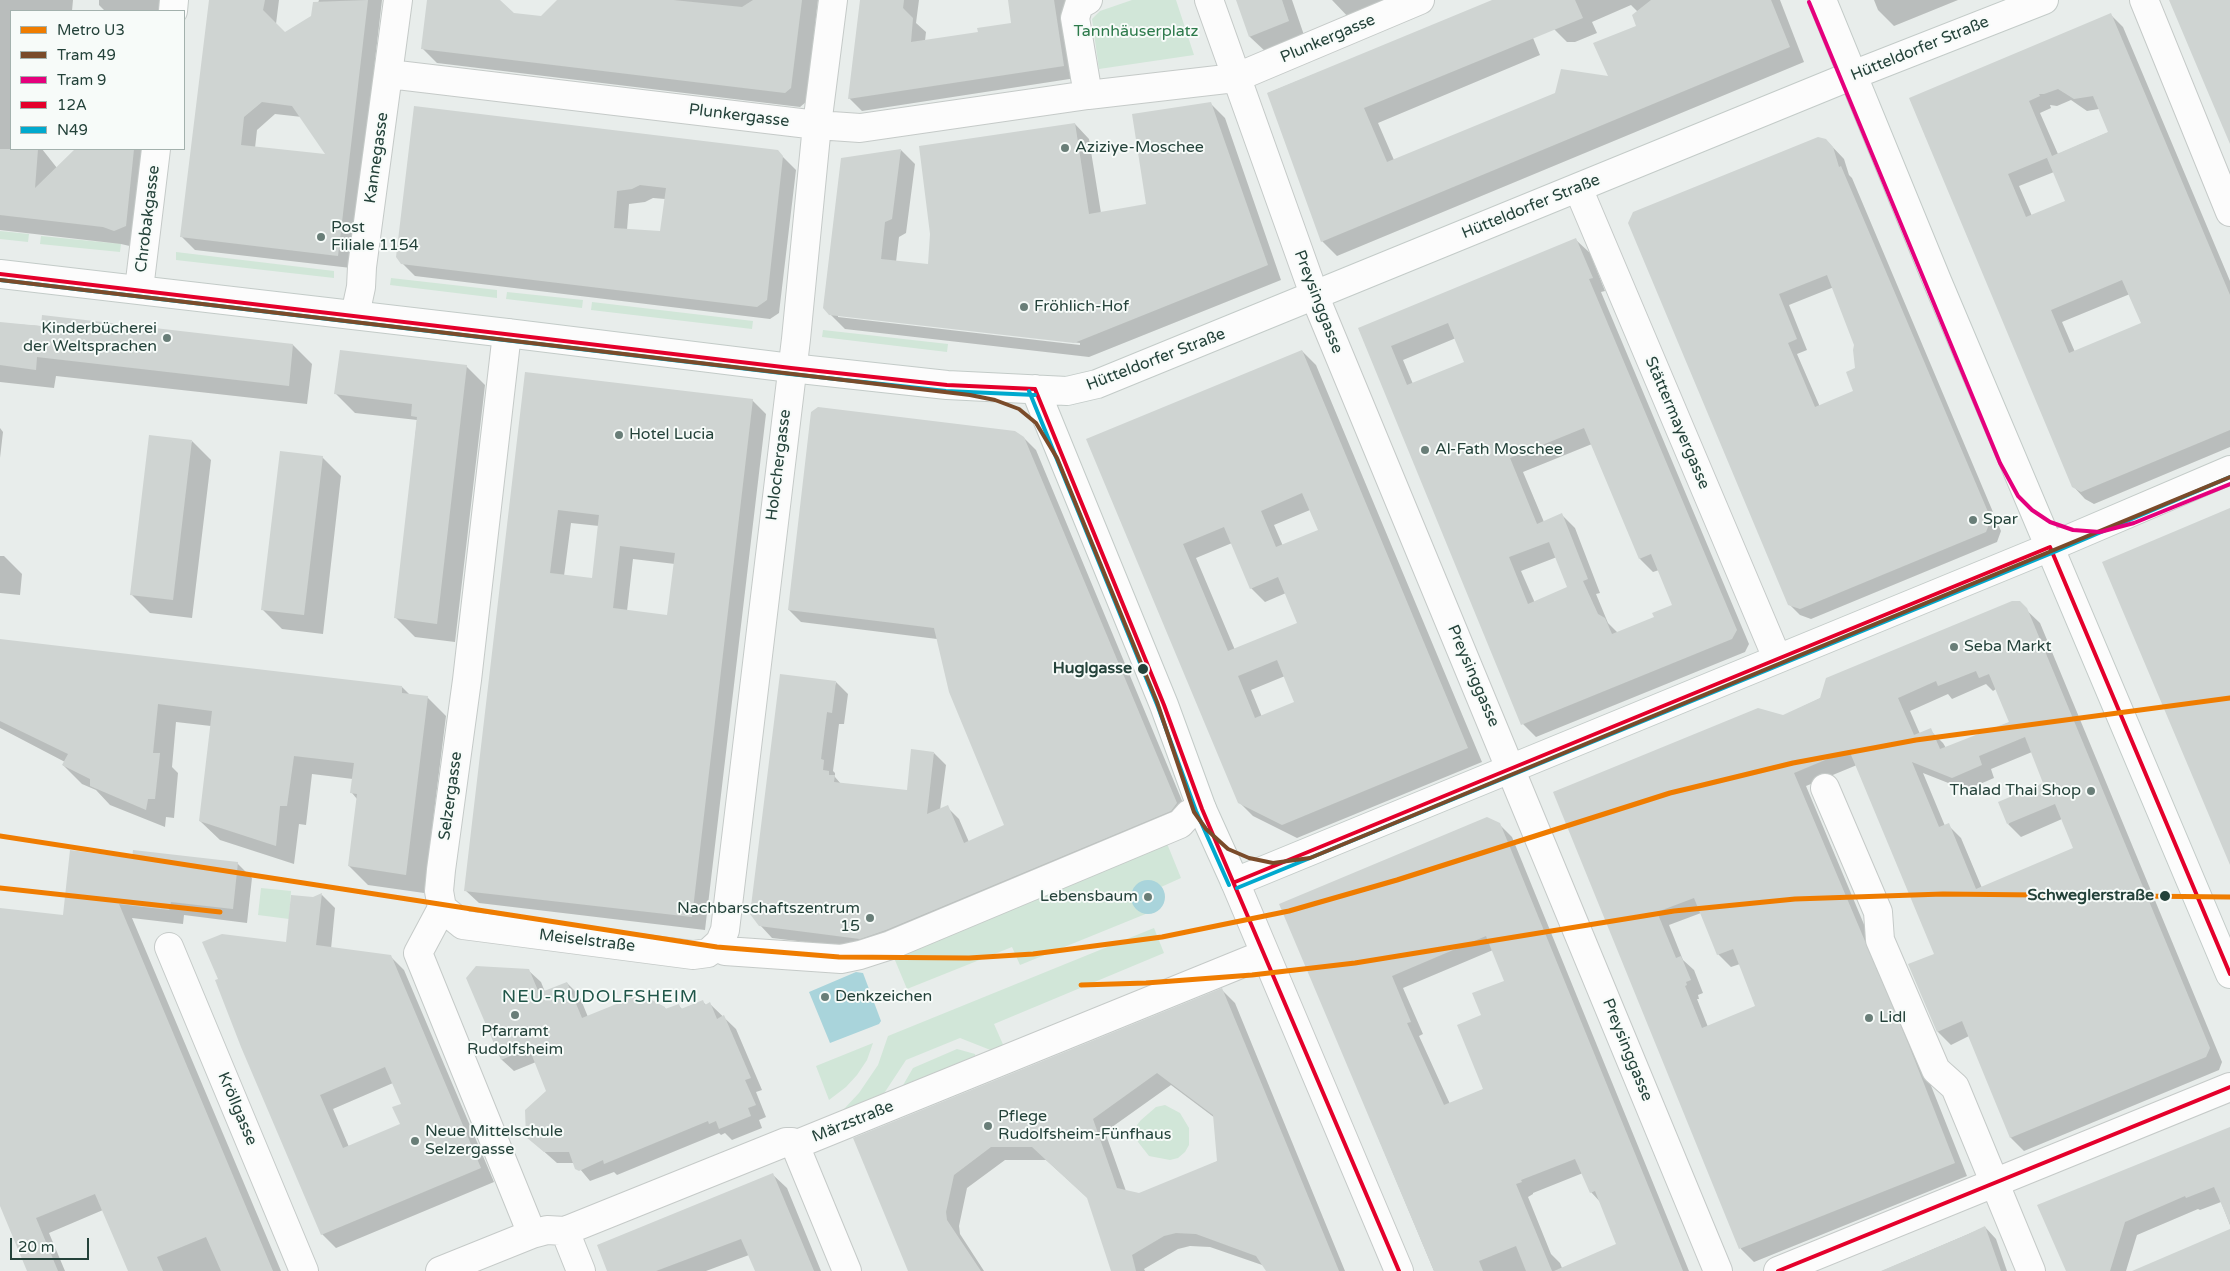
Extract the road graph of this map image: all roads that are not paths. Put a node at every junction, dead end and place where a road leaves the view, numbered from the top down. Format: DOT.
graph roads {
  1 [pos="398,0"];
  2 [pos="833,0"];
  3 [pos="1088,0"];
  4 [pos="1209,0"];
  5 [pos="1420,0"];
  6 [pos="1822,0"];
  7 [pos="2044,0"];
  8 [pos="2144,0"];
  9 [pos="389,74"];
  10 [pos="1852,76"];
  11 [pos="1235,78"];
  12 [pos="1088,95"];
  13 [pos="817,125"];
  14 [pos="156,150"];
  15 [pos="1578,188"];
  16 [pos="2230,212"];
  17 [pos="0,274"];
  18 [pos="139,289"];
  19 [pos="1315,297"];
  20 [pos="355,315"];
  21 [pos="507,333"];
  22 [pos="791,368"];
  23 [pos="1035,389"];
  24 [pos="2230,470"];
  25 [pos="2050,547"];
  26 [pos="1777,658"];
  27 [pos="1511,769"];
  28 [pos="1825,788"];
  29 [pos="1202,809"];
  30 [pos="1235,882"];
  31 [pos="442,908"];
  32 [pos="722,936"];
  33 [pos="169,947"];
  34 [pos="1265,954"];
  35 [pos="2230,974"];
  36 [pos="2230,1087"];
  37 [pos="795,1145"];
  38 [pos="1993,1183"];
  39 [pos="565,1231"];
  40 [pos="532,1234"];
  41 [pos="304,1271"];
  42 [pos="440,1271"];
  43 [pos="581,1271"];
  44 [pos="848,1271"];
  45 [pos="1399,1271"];
  46 [pos="1718,1271"];
  47 [pos="1778,1271"];
  48 [pos="2031,1271"];
  1 -- 9 [label="street, Kannegasse"];
  2 -- 13 [label="street, Holochergasse"];
  3 -- 12 [label="street"];
  4 -- 11 [label="street"];
  5 -- 11 [label="street, Plunkergasse"];
  6 -- 10 [label="street"];
  7 -- 10 [label="street, Hütteldorfer Straße"];
  8 -- 16 [label="street"];
  9 -- 13 [label="street, Plunkergasse"];
  9 -- 20 [label="street, Kannegasse"];
  10 -- 15 [label="street, Hütteldorfer Straße"];
  10 -- 25 [label="street"];
  11 -- 12 [label="street"];
  11 -- 19 [label="street, Preysinggasse"];
  12 -- 13 [label="street, Plunkergasse"];
  13 -- 22 [label="street, Holochergasse"];
  14 -- 18 [label="street, Chrobakgasse"];
  15 -- 19 [label="street, Hütteldorfer Straße"];
  15 -- 26 [label="street, Stättermayergasse"];
  17 -- 18 [label="street, Hütteldorfer Straße"];
  18 -- 20 [label="street, Hütteldorfer Straße"];
  19 -- 23 [label="street, Hütteldorfer Straße"];
  19 -- 27 [label="street, Preysinggasse"];
  20 -- 21 [label="street, Hütteldorfer Straße"];
  21 -- 22 [label="street, Hütteldorfer Straße"];
  21 -- 31 [label="street, Selzergasse"];
  22 -- 23 [label="street, Hütteldorfer Straße"];
  22 -- 32 [label="street, Holochergasse"];
  23 -- 29 [label="street"];
  24 -- 25 [label="street"];
  25 -- 26 [label="street"];
  25 -- 35 [label="street"];
  26 -- 27 [label="street"];
  27 -- 30 [label="street"];
  27 -- 46 [label="street, Preysinggasse"];
  28 -- 38 [label="street"];
  29 -- 30 [label="street"];
  29 -- 32 [label="street"];
  30 -- 34 [label="street"];
  31 -- 32 [label="street, Meiselstraße"];
  31 -- 40 [label="street"];
  33 -- 41 [label="street, Kröllgasse"];
  34 -- 37 [label="street, Märzstraße"];
  34 -- 45 [label="street"];
  36 -- 38 [label="street"];
  37 -- 39 [label="street, Märzstraße"];
  37 -- 44 [label="street"];
  38 -- 47 [label="street"];
  38 -- 48 [label="street"];
  39 -- 40 [label="street, Märzstraße"];
  39 -- 43 [label="street"];
  40 -- 42 [label="street, Märzstraße"];
}
